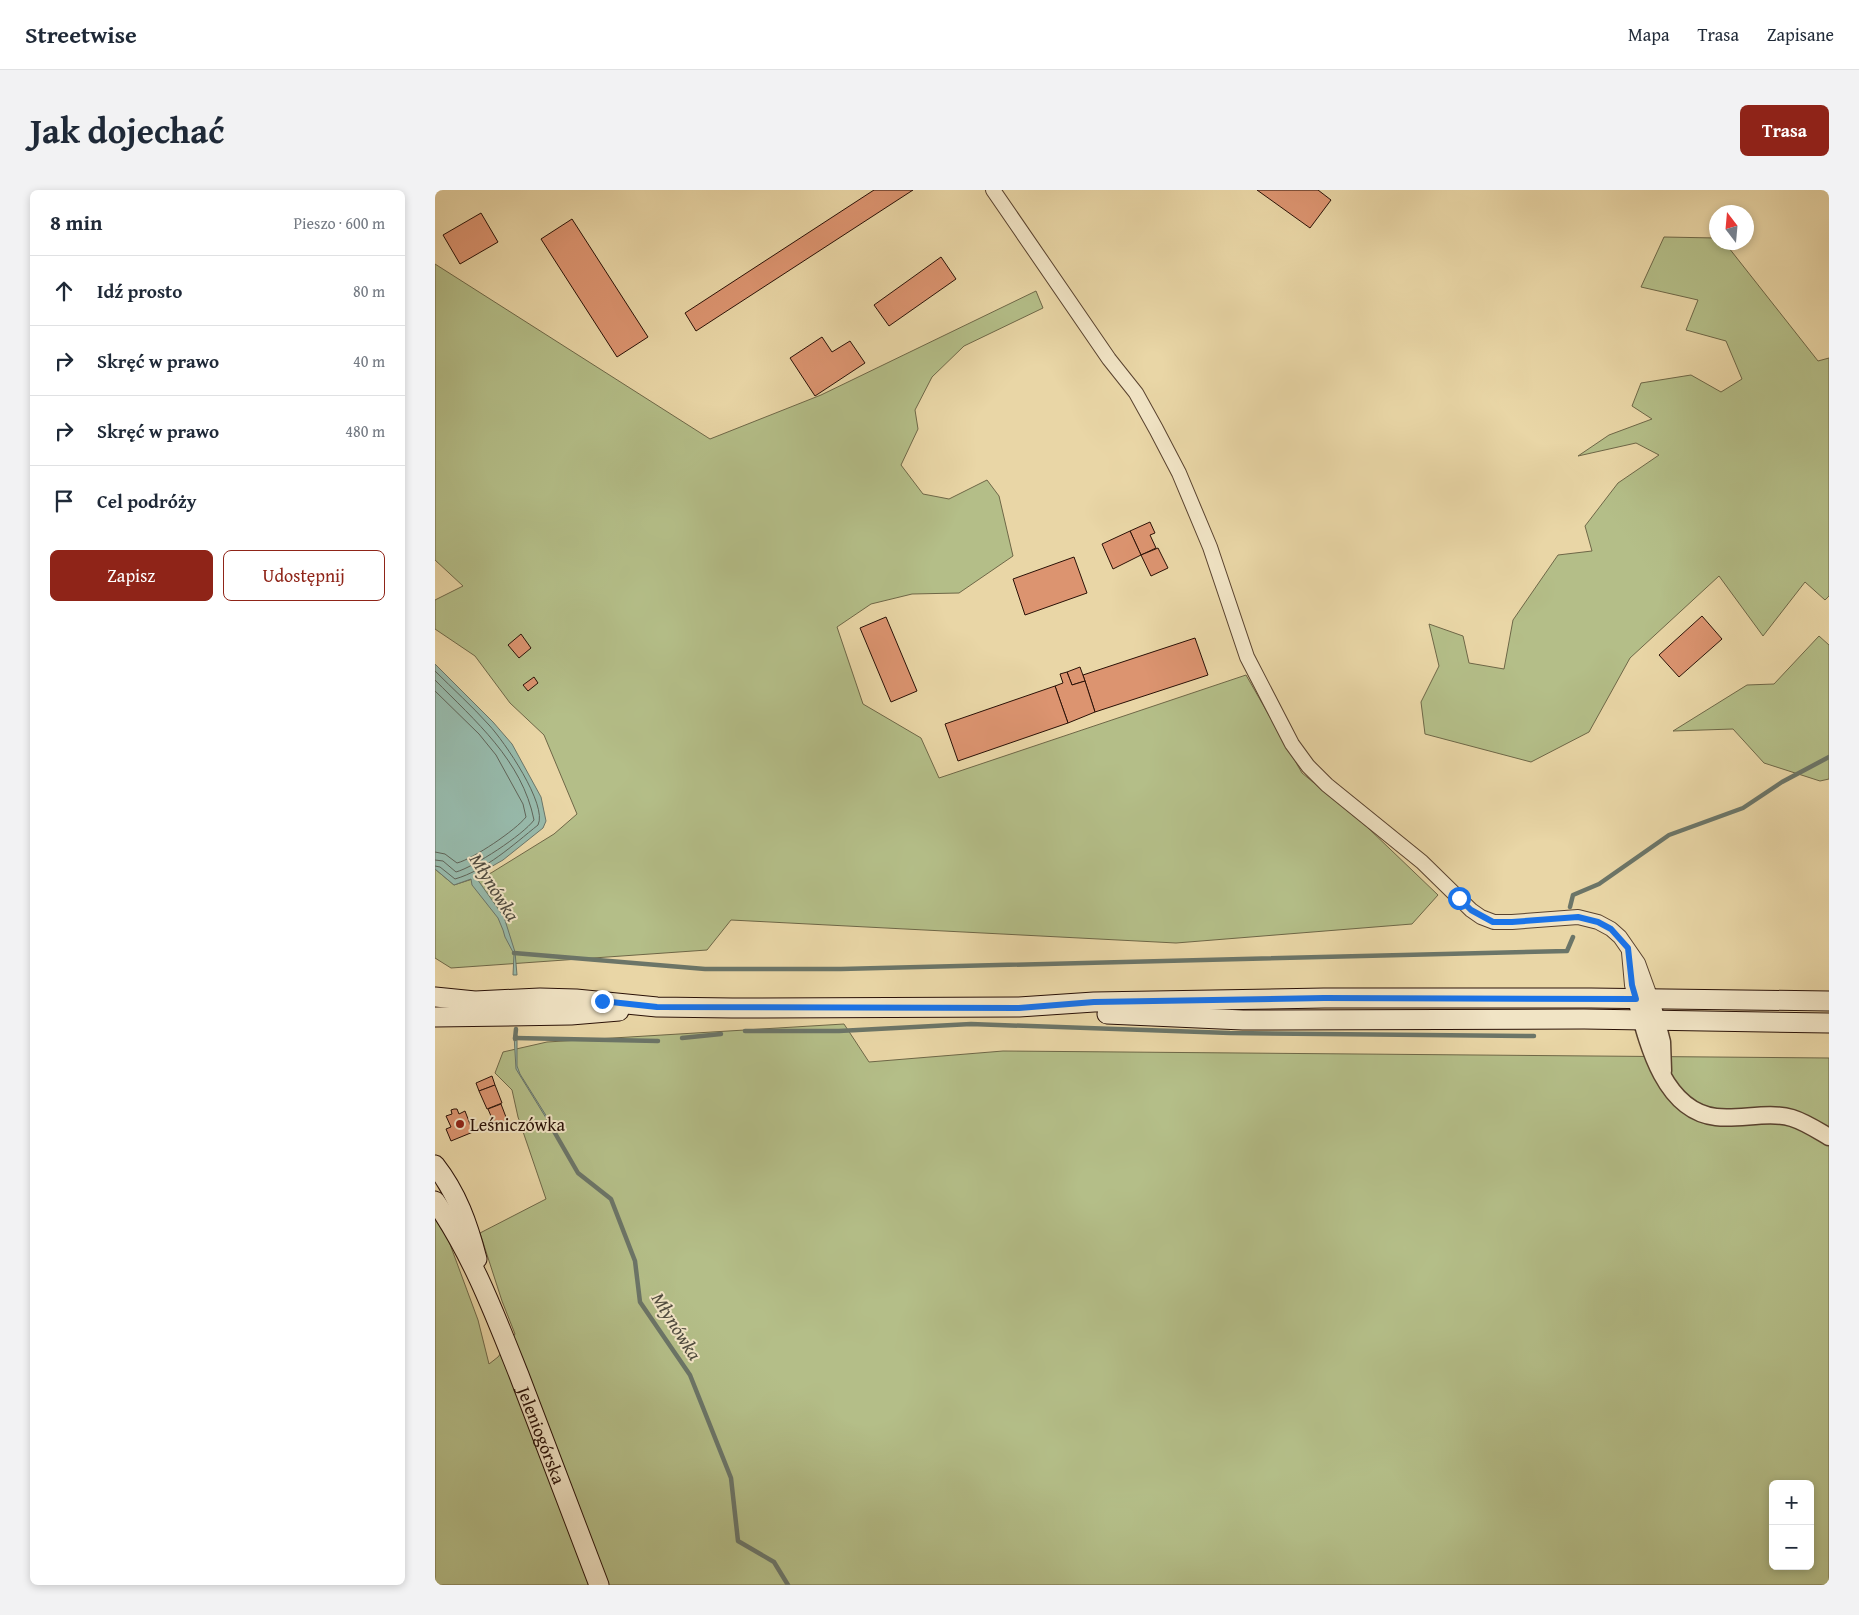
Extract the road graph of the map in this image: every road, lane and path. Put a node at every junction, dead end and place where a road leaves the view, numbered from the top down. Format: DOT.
graph roads {
  1 [pos="993,190"];
  2 [pos="435,997"];
  3 [pos="1643,999"];
  4 [pos="1829,1001"];
  5 [pos="657,1007"];
  6 [pos="1019,1008"];
  7 [pos="435,1017"];
  8 [pos="1649,1020"];
  9 [pos="1829,1023"];
  10 [pos="1829,1137"];
  11 [pos="435,1165"];
  12 [pos="435,1201"];
  13 [pos="483,1285"];
  14 [pos="599,1585"];
  1 -- 3 [label="street"];
  2 -- 5 [label="main road"];
  3 -- 4 [label="main road"];
  3 -- 6 [label="main road"];
  3 -- 8 [label="street"];
  5 -- 6 [label="main road"];
  5 -- 7 [label="main road"];
  6 -- 8 [label="main road"];
  8 -- 9 [label="main road"];
  8 -- 10 [label="street"];
  11 -- 13 [label="main road, Jeleniogórska"];
  12 -- 13 [label="main road, Jeleniogórska"];
  13 -- 14 [label="main road, Jeleniogórska"];
}
